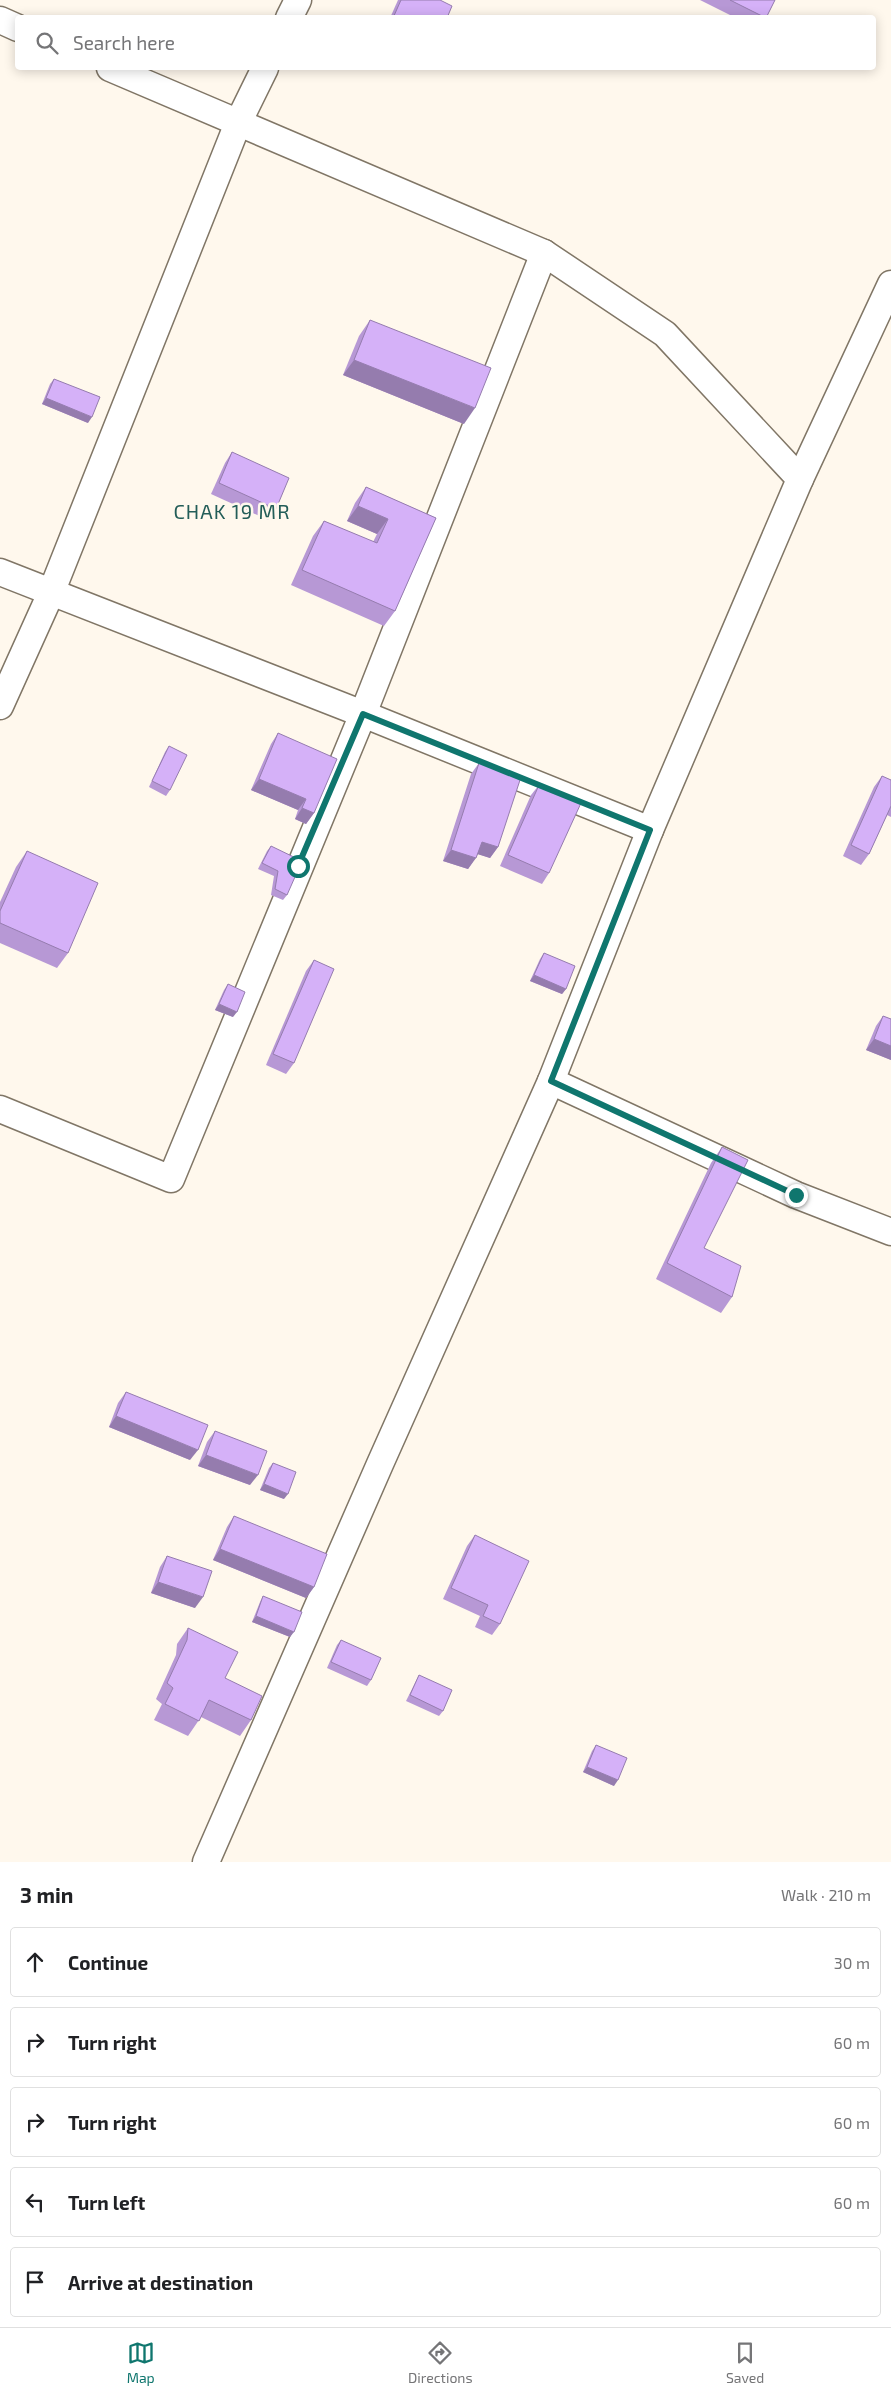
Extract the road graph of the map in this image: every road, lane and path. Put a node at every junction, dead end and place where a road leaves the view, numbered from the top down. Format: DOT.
graph roads {
  1 [pos="298,0"];
  2 [pos="290,15"];
  3 [pos="0,20"];
  4 [pos="15,27"];
  5 [pos="115,70"];
  6 [pos="264,70"];
  7 [pos="238,123"];
  8 [pos="544,253"];
  9 [pos="891,284"];
  10 [pos="800,478"];
  11 [pos="0,572"];
  12 [pos="51,593"];
  13 [pos="0,706"];
  14 [pos="363,714"];
  15 [pos="650,830"];
  16 [pos="551,1081"];
  17 [pos="0,1109"];
  18 [pos="891,1232"];
  19 [pos="206,1862"];
  1 -- 2 [label="street"];
  3 -- 4 [label="street"];
  5 -- 7 [label="street"];
  6 -- 7 [label="street"];
  7 -- 8 [label="street"];
  7 -- 12 [label="street"];
  8 -- 10 [label="street"];
  8 -- 14 [label="street"];
  9 -- 10 [label="street"];
  10 -- 15 [label="street"];
  11 -- 12 [label="street"];
  12 -- 13 [label="street"];
  12 -- 14 [label="street"];
  14 -- 15 [label="street"];
  14 -- 17 [label="street"];
  15 -- 16 [label="street"];
  16 -- 18 [label="street"];
  16 -- 19 [label="street"];
}
